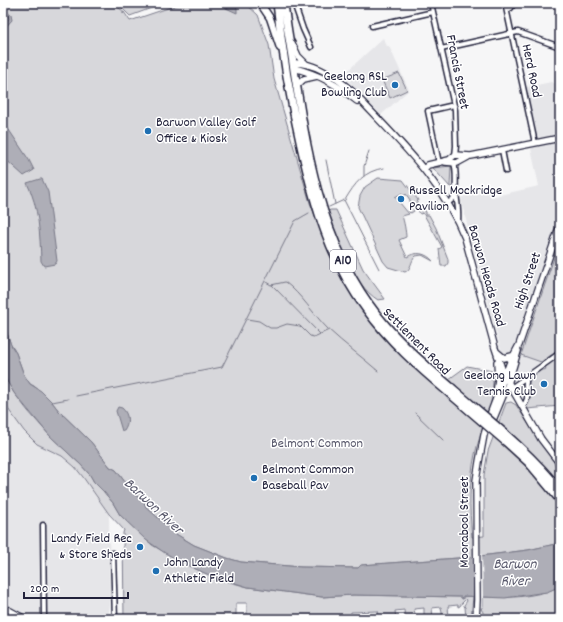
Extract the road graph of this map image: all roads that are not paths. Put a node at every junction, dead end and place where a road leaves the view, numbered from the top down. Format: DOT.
graph roads {
  1 [pos="260,3"];
  2 [pos="269,3"];
  3 [pos="276,3"];
  4 [pos="284,3"];
  5 [pos="294,3"];
  6 [pos="431,3"];
  7 [pos="514,4"];
  8 [pos="506,7"];
  9 [pos="433,12"];
  10 [pos="372,26"];
  11 [pos="512,33"];
  12 [pos="289,34"];
  13 [pos="560,46"];
  14 [pos="310,47"];
  15 [pos="441,49"];
  16 [pos="283,55"];
  17 [pos="285,65"];
  18 [pos="308,65"];
  19 [pos="293,66"];
  20 [pos="319,76"];
  21 [pos="339,83"];
  22 [pos="296,86"];
  23 [pos="454,105"];
  24 [pos="560,138"];
  25 [pos="535,143"];
  26 [pos="502,150"];
  27 [pos="457,159"];
  28 [pos="442,162"];
  29 [pos="424,169"];
  30 [pos="506,171"];
  31 [pos="456,192"];
  32 [pos="448,203"];
  33 [pos="458,222"];
  34 [pos="560,225"];
  35 [pos="519,345"];
  36 [pos="495,348"];
  37 [pos="560,354"];
  38 [pos="512,356"];
  39 [pos="505,377"];
  40 [pos="527,377"];
  41 [pos="509,386"];
  42 [pos="450,390"];
  43 [pos="517,399"];
  44 [pos="502,400"];
  45 [pos="494,405"];
  46 [pos="522,406"];
  47 [pos="482,444"];
  48 [pos="560,464"];
  49 [pos="560,490"];
  50 [pos="560,500"];
  51 [pos="43,525"];
  52 [pos="113,553"];
  53 [pos="477,600"];
  54 [pos="3,607"];
  55 [pos="25,619"];
  56 [pos="44,619"];
  57 [pos="115,619"];
  58 [pos="476,619"];
  59 [pos="479,619"];
  1 -- 16 [label="main road"];
  2 -- 3 [label="main road"];
  3 -- 16 [label="highway, Settlement Road / A10"];
  4 -- 12 [label="highway, Settlement Road / A10"];
  5 -- 14 [label="street"];
  6 -- 9 [label="street, Francis Street"];
  7 -- 8 [label="street"];
  8 -- 11 [label="street, Herd Road"];
  9 -- 10 [label="street"];
  9 -- 15 [label="street, Francis Street"];
  11 -- 13 [label="street"];
  11 -- 15 [label="street"];
  11 -- 25 [label="street, Herd Road"];
  12 -- 18 [label="street"];
  12 -- 19 [label="highway, Settlement Road / A10"];
  15 -- 23 [label="street, Francis Street"];
  16 -- 17 [label="highway, Settlement Road / A10"];
  17 -- 19 [label="highway"];
  17 -- 42 [label="highway, Settlement Road / A10"];
  18 -- 19 [label="street, Barwon Heads Road"];
  18 -- 21 [label="street, Barwon Heads Road"];
  19 -- 20 [label="street, Barwon Heads Road"];
  19 -- 22 [label="highway, Settlement Road / A10"];
  20 -- 21 [label="street, Barwon Heads Road"];
  20 -- 22 [label="street"];
  21 -- 29 [label="street, Barwon Heads Road"];
  22 -- 42 [label="highway, Settlement Road / A10"];
  23 -- 27 [label="street, Francis Street"];
  23 -- 28 [label="street"];
  24 -- 25 [label="street"];
  25 -- 26 [label="street"];
  26 -- 27 [label="street"];
  26 -- 30 [label="street"];
  27 -- 28 [label="street"];
  27 -- 31 [label="street"];
  28 -- 29 [label="street"];
  29 -- 32 [label="street, Barwon Heads Road"];
  31 -- 32 [label="street"];
  31 -- 33 [label="street"];
  32 -- 33 [label="street, Barwon Heads Road"];
  33 -- 36 [label="street, Barwon Heads Road"];
  34 -- 35 [label="street, High Street"];
  35 -- 38 [label="street, High Street"];
  35 -- 41 [label="street, High Street"];
  36 -- 38 [label="street"];
  36 -- 39 [label="street, Barwon Heads Road"];
  36 -- 45 [label="street"];
  37 -- 40 [label="street"];
  38 -- 39 [label="street, High Street"];
  39 -- 41 [label="street, Barwon Heads Road"];
  39 -- 45 [label="street, Moorabool Street"];
  40 -- 41 [label="street"];
  40 -- 46 [label="street"];
  41 -- 43 [label="street, Barwon Heads Road"];
  41 -- 44 [label="street, Moorabool Street"];
  42 -- 49 [label="highway, Settlement Road / A10, bridge"];
  42 -- 50 [label="highway, Settlement Road / A10, bridge"];
  43 -- 44 [label="street"];
  43 -- 46 [label="street, Barwon Heads Road"];
  44 -- 47 [label="street, Moorabool Street"];
  45 -- 47 [label="street, Moorabool Street"];
  46 -- 48 [label="street, Barwon Heads Road"];
  47 -- 53 [label="street, Moorabool Street"];
  51 -- 56 [label="street"];
  52 -- 57 [label="street"];
  53 -- 58 [label="street, Moorabool Street"];
  53 -- 59 [label="street, Moorabool Street"];
  54 -- 55 [label="street"];
}
